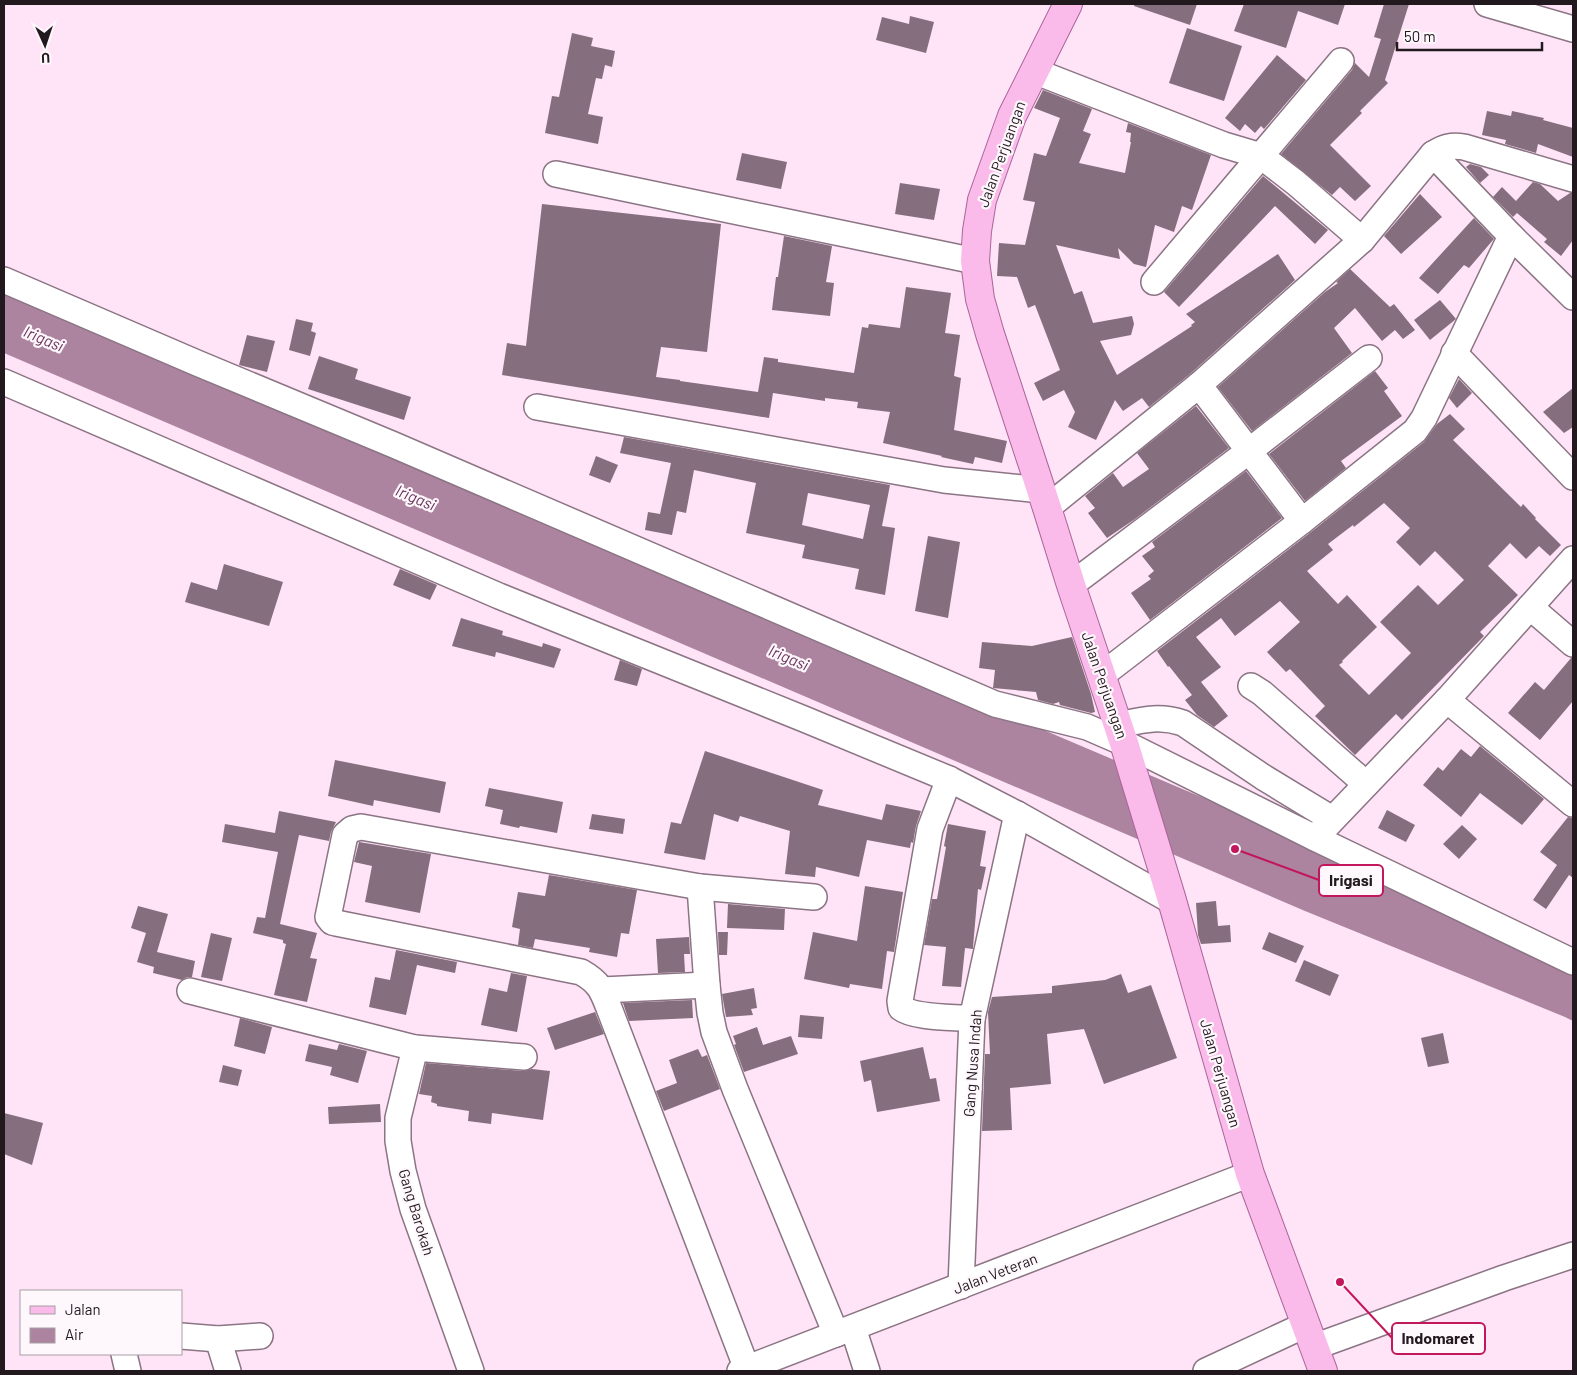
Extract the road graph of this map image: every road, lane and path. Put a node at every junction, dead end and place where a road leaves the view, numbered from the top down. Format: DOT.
graph roads {
  1 [pos="1487,4"];
  2 [pos="1061,5"];
  3 [pos="1573,29"];
  4 [pos="1341,61"];
  5 [pos="1034,71"];
  6 [pos="1434,154"];
  7 [pos="1262,156"];
  8 [pos="556,174"];
  9 [pos="1573,179"];
  10 [pos="1511,236"];
  11 [pos="1362,240"];
  12 [pos="975,261"];
  13 [pos="4,280"];
  14 [pos="1154,282"];
  15 [pos="1573,297"];
  16 [pos="1454,353"];
  17 [pos="1369,358"];
  18 [pos="4,382"];
  19 [pos="1199,385"];
  20 [pos="537,407"];
  21 [pos="1249,451"];
  22 [pos="1573,477"];
  23 [pos="1044,499"];
  24 [pos="1302,522"];
  25 [pos="1573,559"];
  26 [pos="1071,585"];
  27 [pos="1530,607"];
  28 [pos="1573,644"];
  29 [pos="1102,675"];
  30 [pos="1251,686"];
  31 [pos="1447,700"];
  32 [pos="1123,739"];
  33 [pos="949,779"];
  34 [pos="1366,784"];
  35 [pos="1573,804"];
  36 [pos="1017,814"];
  37 [pos="1332,819"];
  38 [pos="1315,838"];
  39 [pos="700,887"];
  40 [pos="814,897"];
  41 [pos="1172,899"];
  42 [pos="1573,962"];
  43 [pos="707,985"];
  44 [pos="602,990"];
  45 [pos="190,991"];
  46 [pos="972,1019"];
  47 [pos="414,1048"];
  48 [pos="524,1058"];
  49 [pos="1250,1174"];
  50 [pos="1573,1255"];
  51 [pos="962,1286"];
  52 [pos="845,1331"];
  53 [pos="182,1336"];
  54 [pos="260,1336"];
  55 [pos="218,1339"];
  56 [pos="1314,1348"];
  57 [pos="124,1355"];
  58 [pos="743,1370"];
  59 [pos="128,1371"];
  60 [pos="228,1371"];
  61 [pos="471,1371"];
  62 [pos="867,1371"];
  63 [pos="1206,1371"];
  1 -- 3 [label="street"];
  2 -- 5 [label="main road, Jalan Perjuangan"];
  4 -- 7 [label="street"];
  5 -- 7 [label="street"];
  5 -- 12 [label="main road, Jalan Perjuangan"];
  6 -- 9 [label="street"];
  6 -- 10 [label="street"];
  6 -- 11 [label="street"];
  7 -- 11 [label="street"];
  7 -- 14 [label="street"];
  8 -- 12 [label="street"];
  10 -- 15 [label="street"];
  10 -- 16 [label="street"];
  11 -- 19 [label="street"];
  12 -- 23 [label="main road, Jalan Perjuangan"];
  13 -- 32 [label="street"];
  16 -- 22 [label="street"];
  16 -- 24 [label="street"];
  17 -- 21 [label="street"];
  18 -- 33 [label="street"];
  19 -- 21 [label="street"];
  19 -- 23 [label="street"];
  20 -- 23 [label="street"];
  21 -- 24 [label="street"];
  21 -- 26 [label="street"];
  23 -- 26 [label="main road, Jalan Perjuangan"];
  24 -- 29 [label="street"];
  25 -- 27 [label="street"];
  26 -- 29 [label="main road, Jalan Perjuangan"];
  27 -- 28 [label="street"];
  27 -- 31 [label="street"];
  29 -- 32 [label="main road, Jalan Perjuangan"];
  30 -- 34 [label="street"];
  31 -- 34 [label="street"];
  31 -- 35 [label="street"];
  32 -- 37 [label="street"];
  32 -- 38 [label="street"];
  32 -- 41 [label="main road, Jalan Perjuangan"];
  33 -- 36 [label="street"];
  33 -- 46 [label="street"];
  34 -- 37 [label="street"];
  36 -- 41 [label="street"];
  36 -- 46 [label="street, Gang Nusa Indah"];
  37 -- 38 [label="street"];
  38 -- 42 [label="street"];
  39 -- 40 [label="street"];
  39 -- 43 [label="street"];
  39 -- 44 [label="street"];
  41 -- 49 [label="main road, Jalan Perjuangan"];
  43 -- 44 [label="street"];
  43 -- 52 [label="street"];
  44 -- 58 [label="street"];
  45 -- 47 [label="street"];
  46 -- 51 [label="street, Gang Nusa Indah"];
  47 -- 48 [label="street"];
  47 -- 61 [label="street, Gang Barokah"];
  49 -- 51 [label="street, Jalan Veteran"];
  49 -- 56 [label="main road, Jalan Perjuangan"];
  50 -- 56 [label="street"];
  51 -- 52 [label="street, Jalan Veteran"];
  52 -- 58 [label="street, Jalan Veteran"];
  52 -- 62 [label="street"];
  53 -- 55 [label="street"];
  54 -- 55 [label="street"];
  55 -- 60 [label="street"];
  56 -- 63 [label="street"];
  57 -- 59 [label="street"];
}
